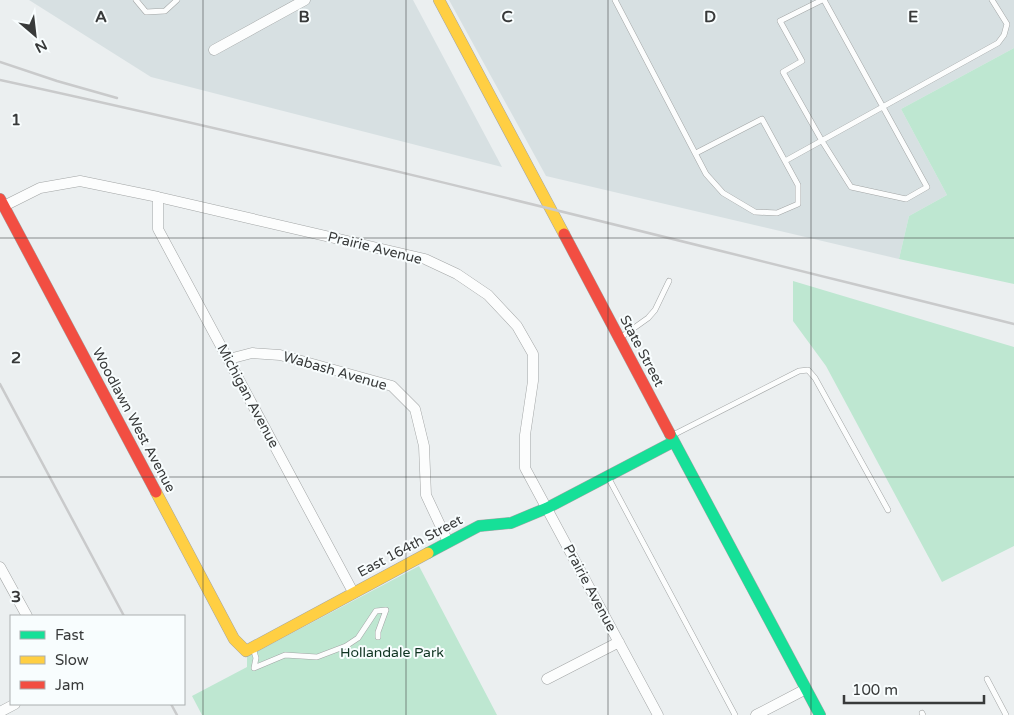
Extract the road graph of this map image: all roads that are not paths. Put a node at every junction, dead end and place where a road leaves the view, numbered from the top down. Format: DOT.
graph roads {
  1 [pos="136,0"];
  2 [pos="176,0"];
  3 [pos="305,0"];
  4 [pos="439,0"];
  5 [pos="615,0"];
  6 [pos="823,0"];
  7 [pos="992,0"];
  8 [pos="214,50"];
  9 [pos="882,107"];
  10 [pos="822,141"];
  11 [pos="696,153"];
  12 [pos="785,161"];
  13 [pos="158,196"];
  14 [pos="2,203"];
  15 [pos="669,281"];
  16 [pos="619,339"];
  17 [pos="229,359"];
  18 [pos="672,439"];
  19 [pos="607,477"];
  20 [pos="547,508"];
  21 [pos="888,510"];
  22 [pos="448,542"];
  23 [pos="0,567"];
  24 [pos="353,592"];
  25 [pos="26,615"];
  26 [pos="378,637"];
  27 [pos="619,642"];
  28 [pos="250,649"];
  29 [pos="547,679"];
  30 [pos="987,679"];
  31 [pos="806,690"];
  32 [pos="13,705"];
  33 [pos="0,712"];
  34 [pos="658,715"];
  35 [pos="735,715"];
  36 [pos="756,715"];
  37 [pos="820,715"];
  38 [pos="1006,715"];
  1 -- 2 [label="lane"];
  3 -- 8 [label="street"];
  4 -- 16 [label="street, State Street"];
  5 -- 11 [label="lane"];
  6 -- 9 [label="lane"];
  6 -- 10 [label="lane"];
  7 -- 9 [label="lane"];
  9 -- 10 [label="lane"];
  9 -- 10 [label="lane"];
  10 -- 12 [label="lane"];
  11 -- 12 [label="lane"];
  11 -- 12 [label="lane"];
  13 -- 14 [label="street, Prairie Avenue"];
  13 -- 17 [label="street, Michigan Avenue"];
  13 -- 20 [label="street, Prairie Avenue"];
  14 -- 28 [label="street, Woodlawn West Avenue"];
  15 -- 16 [label="lane"];
  16 -- 18 [label="street, State Street"];
  17 -- 22 [label="street, Wabash Avenue"];
  17 -- 24 [label="street, Michigan Avenue"];
  18 -- 19 [label="street, East 164th Street"];
  18 -- 21 [label="lane"];
  18 -- 31 [label="street, State Street"];
  19 -- 20 [label="street, East 164th Street"];
  19 -- 35 [label="lane"];
  20 -- 22 [label="street, East 164th Street"];
  20 -- 27 [label="street, Prairie Avenue"];
  22 -- 24 [label="street, East 164th Street"];
  23 -- 25 [label="street"];
  24 -- 28 [label="street, East 164th Street"];
  26 -- 28 [label="lane"];
  27 -- 29 [label="street"];
  27 -- 34 [label="street, Prairie Avenue"];
  30 -- 38 [label="lane"];
  31 -- 36 [label="street"];
  31 -- 37 [label="street, State Street"];
  32 -- 33 [label="street"];
}
